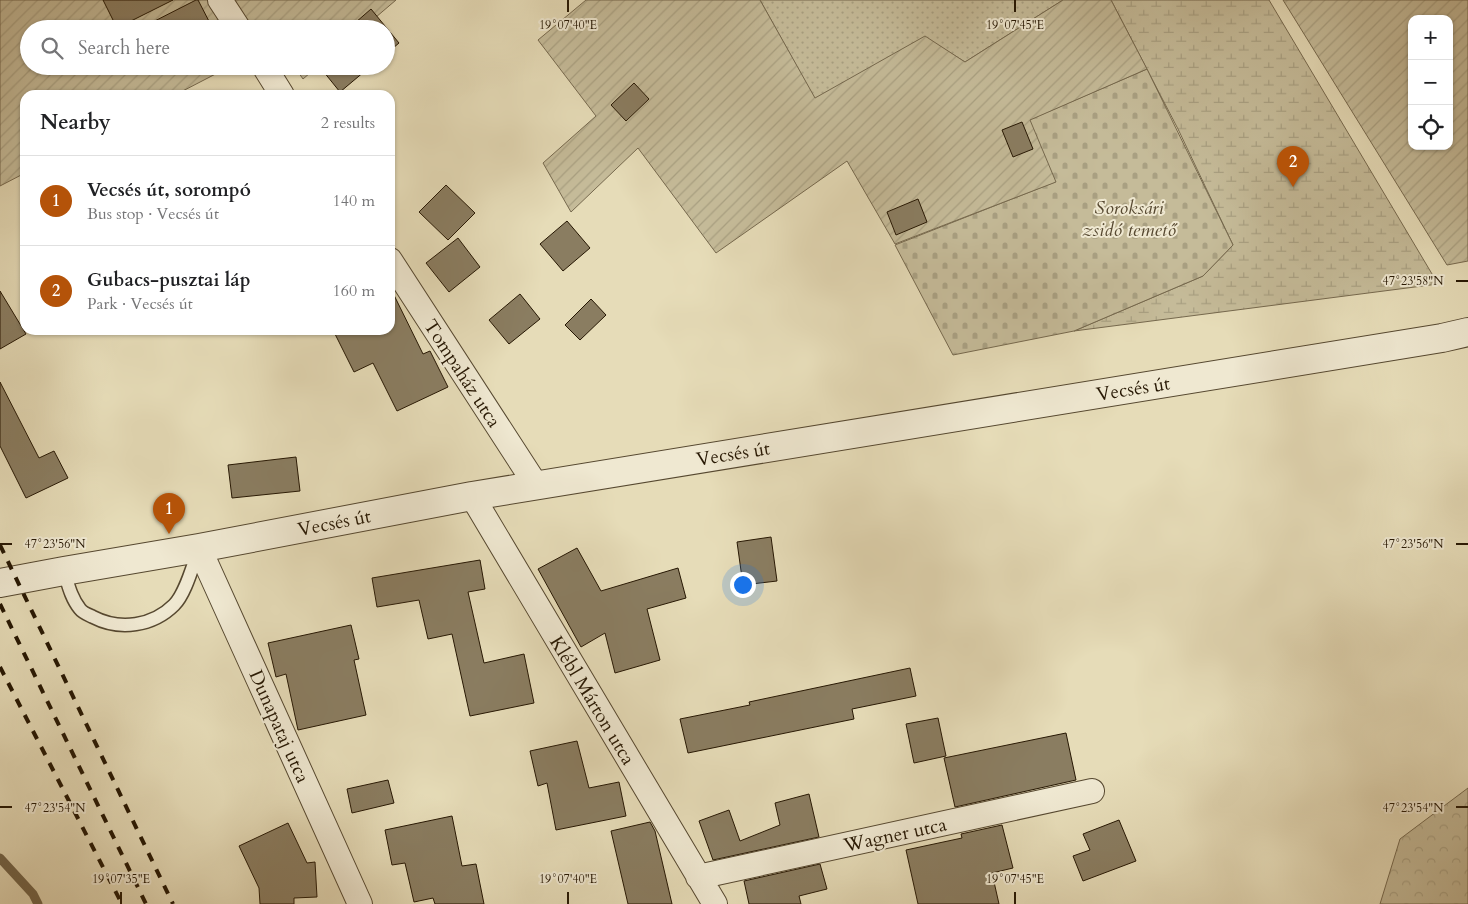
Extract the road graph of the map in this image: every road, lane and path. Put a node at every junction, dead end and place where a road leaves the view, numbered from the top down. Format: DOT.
graph roads {
  1 [pos="220,0"];
  2 [pos="233,20"];
  3 [pos="270,75"];
  4 [pos="279,90"];
  5 [pos="395,268"];
  6 [pos="1468,332"];
  7 [pos="536,485"];
  8 [pos="472,496"];
  9 [pos="199,548"];
  10 [pos="64,570"];
  11 [pos="0,584"];
  12 [pos="1092,791"];
  13 [pos="698,877"];
  14 [pos="360,904"];
  15 [pos="715,904"];
  1 -- 2 [label="street"];
  3 -- 4 [label="street"];
  5 -- 7 [label="street, Tompaház utca"];
  6 -- 7 [label="street, Vecsés út"];
  7 -- 8 [label="street, Vecsés út"];
  8 -- 9 [label="street, Vecsés út"];
  8 -- 13 [label="street, Klébl Márton utca"];
  9 -- 10 [label="street, Vecsés út"];
  9 -- 10 [label="lane"];
  9 -- 14 [label="street, Dunapataj utca"];
  10 -- 11 [label="street, Vecsés út"];
  12 -- 13 [label="street, Wagner utca"];
  13 -- 15 [label="street, Klébl Márton utca"];
}
